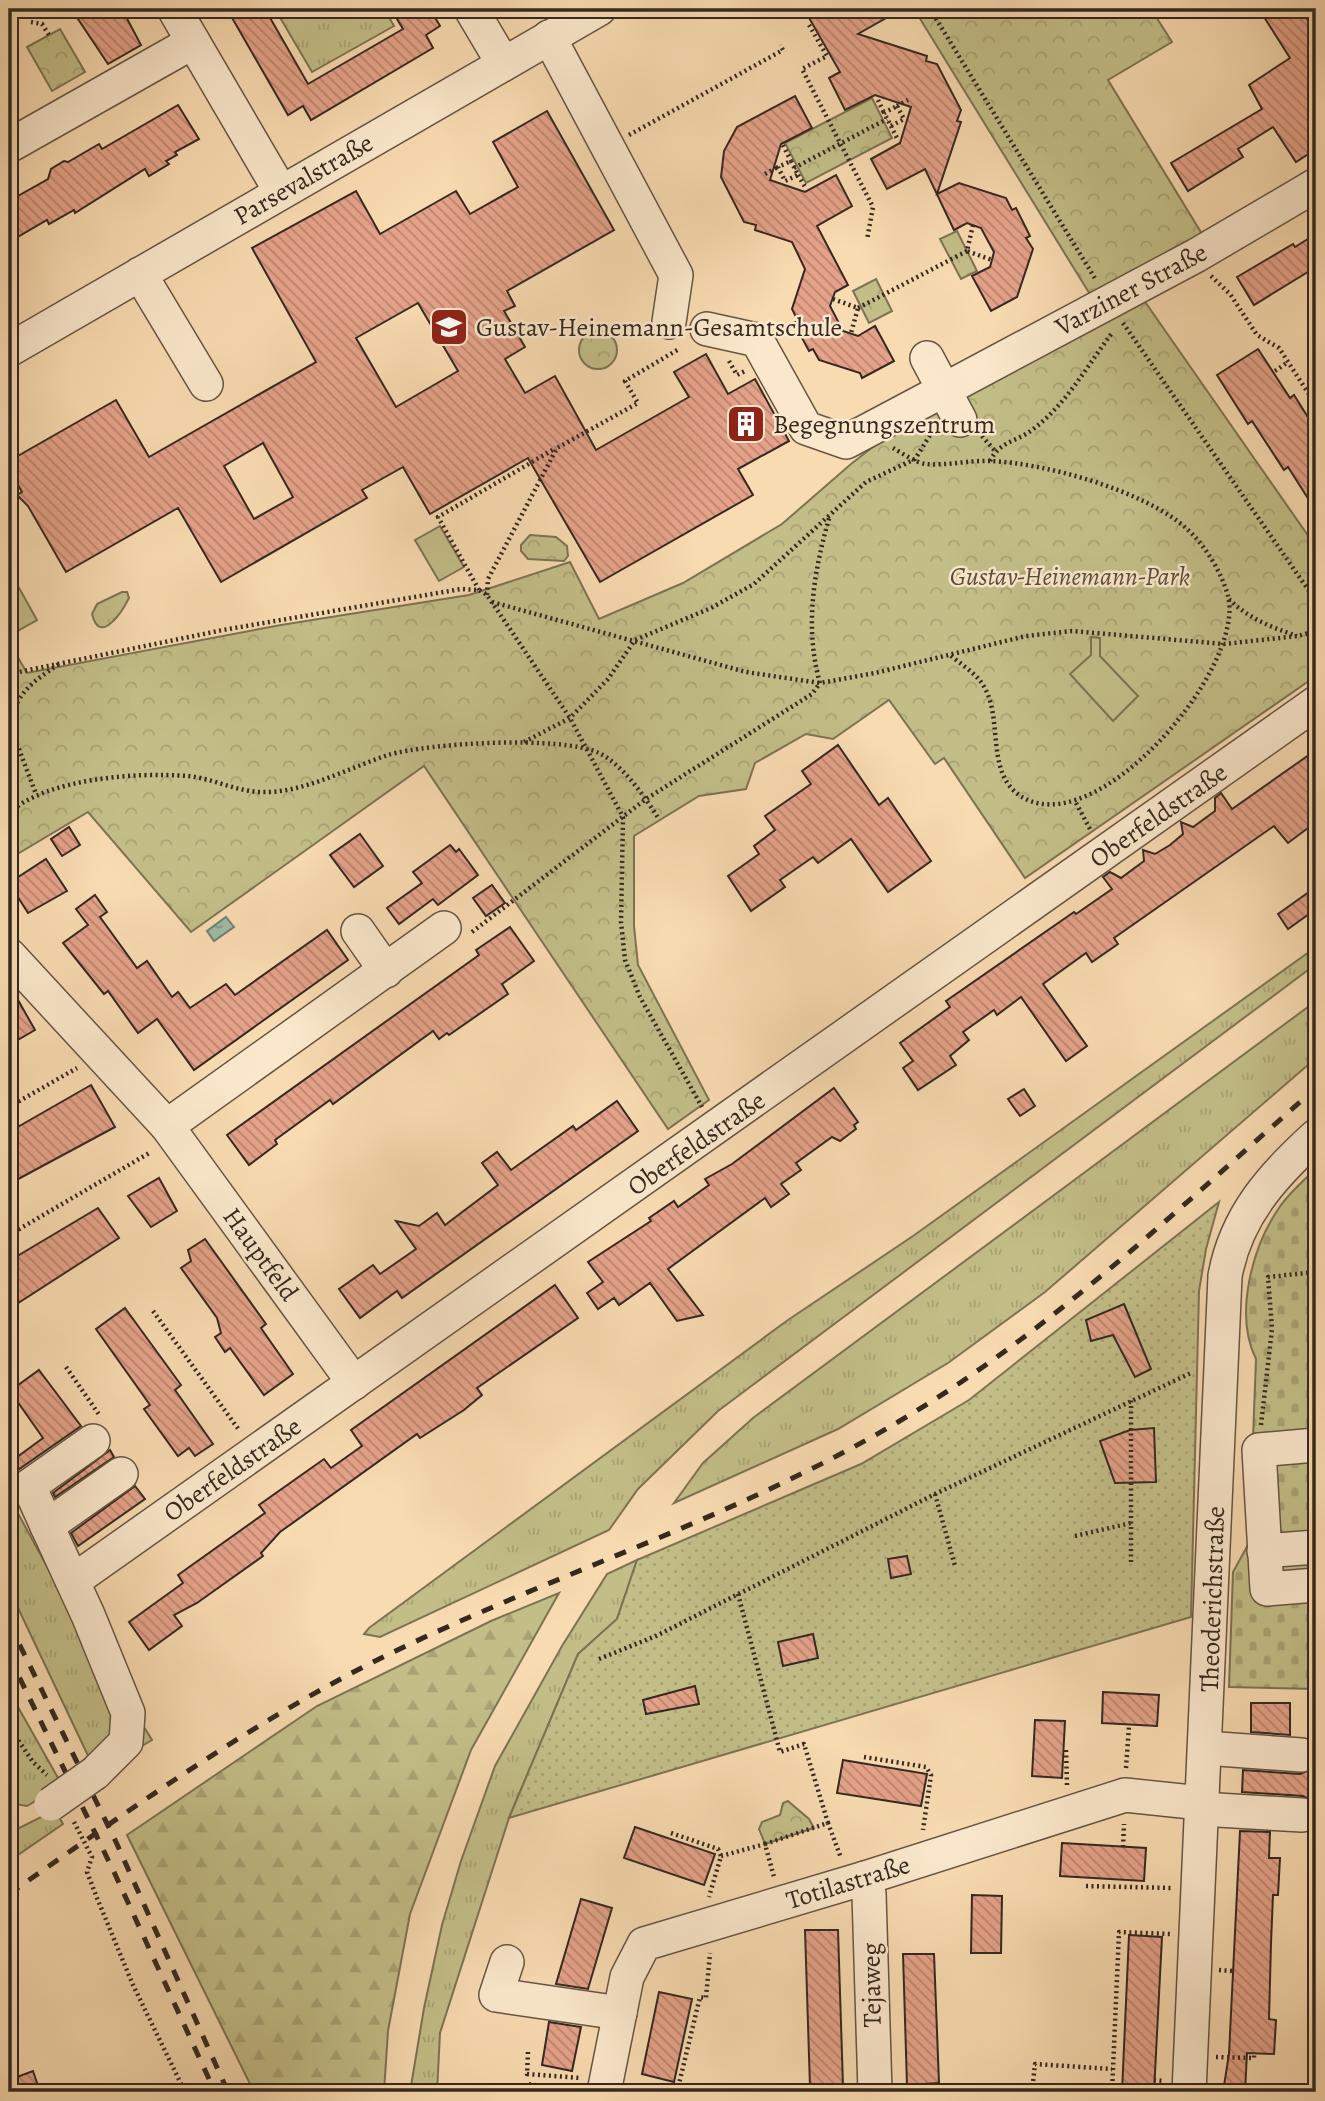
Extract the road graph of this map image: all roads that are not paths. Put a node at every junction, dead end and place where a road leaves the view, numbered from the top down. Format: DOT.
graph roads {
  1 [pos="174,9"];
  2 [pos="471,9"];
  3 [pos="599,9"];
  4 [pos="549,37"];
  5 [pos="193,42"];
  6 [pos="503,63"];
  7 [pos="9,146"];
  8 [pos="1316,185"];
  9 [pos="281,192"];
  10 [pos="140,274"];
  11 [pos="9,350"];
  12 [pos="927,358"];
  13 [pos="206,384"];
  14 [pos="944,390"];
  15 [pos="960,420"];
  16 [pos="1316,703"];
  17 [pos="444,929"];
  18 [pos="358,931"];
  19 [pos="9,955"];
  20 [pos="386,971"];
  21 [pos="172,1132"];
  22 [pos="1316,1136"];
  23 [pos="354,1383"];
  24 [pos="93,1441"];
  25 [pos="1316,1446"];
  26 [pos="121,1474"];
  27 [pos="47,1526"];
  28 [pos="1316,1546"];
  29 [pos="1264,1551"];
  30 [pos="73,1581"];
  31 [pos="1316,1585"];
  32 [pos="1205,1748"];
  33 [pos="1301,1755"];
  34 [pos="58,1800"];
  35 [pos="1201,1806"];
  36 [pos="1302,1815"];
  37 [pos="858,1880"];
  38 [pos="507,1962"];
  39 [pos="620,2013"];
  40 [pos="600,2088"];
  41 [pos="875,2092"];
  42 [pos="1189,2092"];
  1 -- 5 [label="street"];
  2 -- 6 [label="street"];
  3 -- 4 [label="street, Parsevalstraße"];
  4 -- 6 [label="street, Parsevalstraße"];
  4 -- 14 [label="street, Varziner Straße"];
  5 -- 7 [label="street"];
  5 -- 9 [label="street"];
  6 -- 9 [label="street, Parsevalstraße"];
  8 -- 14 [label="street, Varziner Straße"];
  9 -- 10 [label="street, Parsevalstraße"];
  10 -- 11 [label="street, Parsevalstraße"];
  10 -- 13 [label="street"];
  12 -- 14 [label="street"];
  14 -- 15 [label="street"];
  16 -- 23 [label="street, Oberfeldstraße"];
  17 -- 20 [label="street"];
  18 -- 20 [label="street"];
  19 -- 21 [label="street, Hauptfeld"];
  20 -- 21 [label="street"];
  21 -- 23 [label="street, Hauptfeld"];
  22 -- 32 [label="street, Theoderichstraße"];
  23 -- 30 [label="street, Oberfeldstraße"];
  24 -- 27 [label="street"];
  25 -- 29 [label="street"];
  26 -- 27 [label="street"];
  27 -- 30 [label="street"];
  28 -- 29 [label="street"];
  29 -- 31 [label="street"];
  30 -- 34 [label="street, bridge"];
  32 -- 33 [label="street"];
  32 -- 35 [label="street, Theoderichstraße"];
  35 -- 36 [label="street, Totilastraße"];
  35 -- 37 [label="street, Totilastraße"];
  35 -- 42 [label="street, Theoderichstraße"];
  37 -- 39 [label="street, Totilastraße"];
  37 -- 41 [label="street, Tejaweg"];
  38 -- 39 [label="street"];
  39 -- 40 [label="street, Totilastraße"];
}
